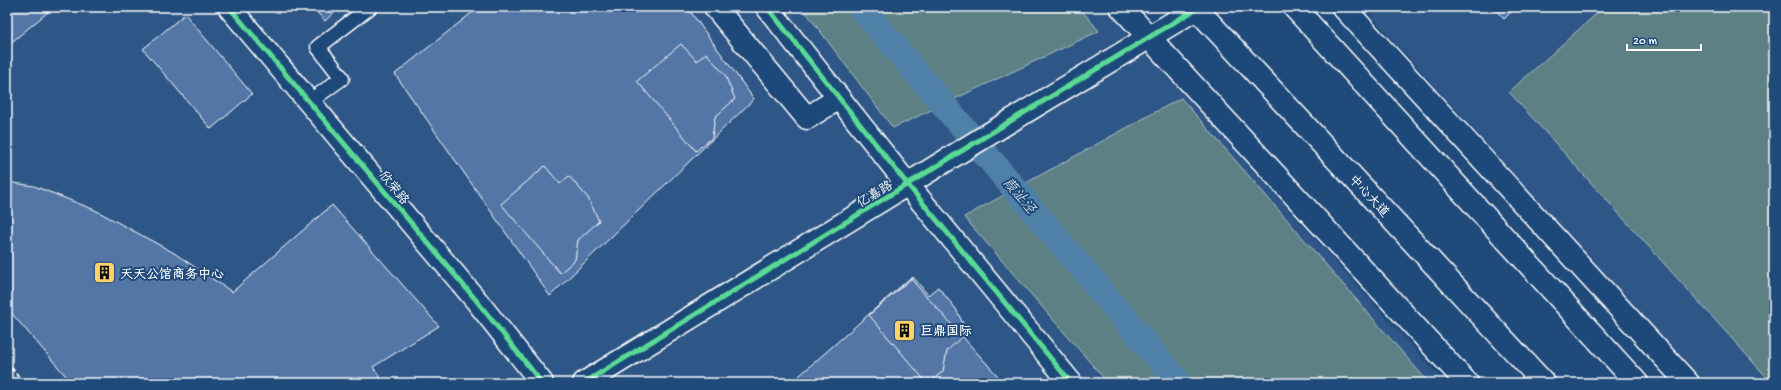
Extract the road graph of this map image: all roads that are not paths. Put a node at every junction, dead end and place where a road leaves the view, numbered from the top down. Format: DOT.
graph roads {
  1 [pos="229,7"];
  2 [pos="370,7"];
  3 [pos="715,7"];
  4 [pos="767,7"];
  5 [pos="1122,7"];
  6 [pos="1294,7"];
  7 [pos="1343,7"];
  8 [pos="1196,8"];
  9 [pos="1149,38"];
  10 [pos="839,98"];
  11 [pos="309,102"];
  12 [pos="908,185"];
  13 [pos="542,383"];
  14 [pos="584,383"];
  15 [pos="1071,383"];
  16 [pos="1467,383"];
  17 [pos="1544,383"];
  18 [pos="1637,383"];
  19 [pos="1688,383"];
  1 -- 11 [label="main road, 欣荣路"];
  2 -- 11 [label="lane"];
  3 -- 10 [label="main road"];
  4 -- 10 [label="main road"];
  5 -- 9 [label="main road"];
  6 -- 18 [label="main road"];
  7 -- 19 [label="main road"];
  8 -- 9 [label="main road, 亿嘉路"];
  8 -- 17 [label="main road, 中心大道"];
  9 -- 12 [label="main road, 亿嘉路"];
  9 -- 16 [label="main road"];
  10 -- 12 [label="main road"];
  11 -- 13 [label="main road, 欣荣路"];
  12 -- 14 [label="main road, 亿嘉路"];
  12 -- 15 [label="main road"];
}
